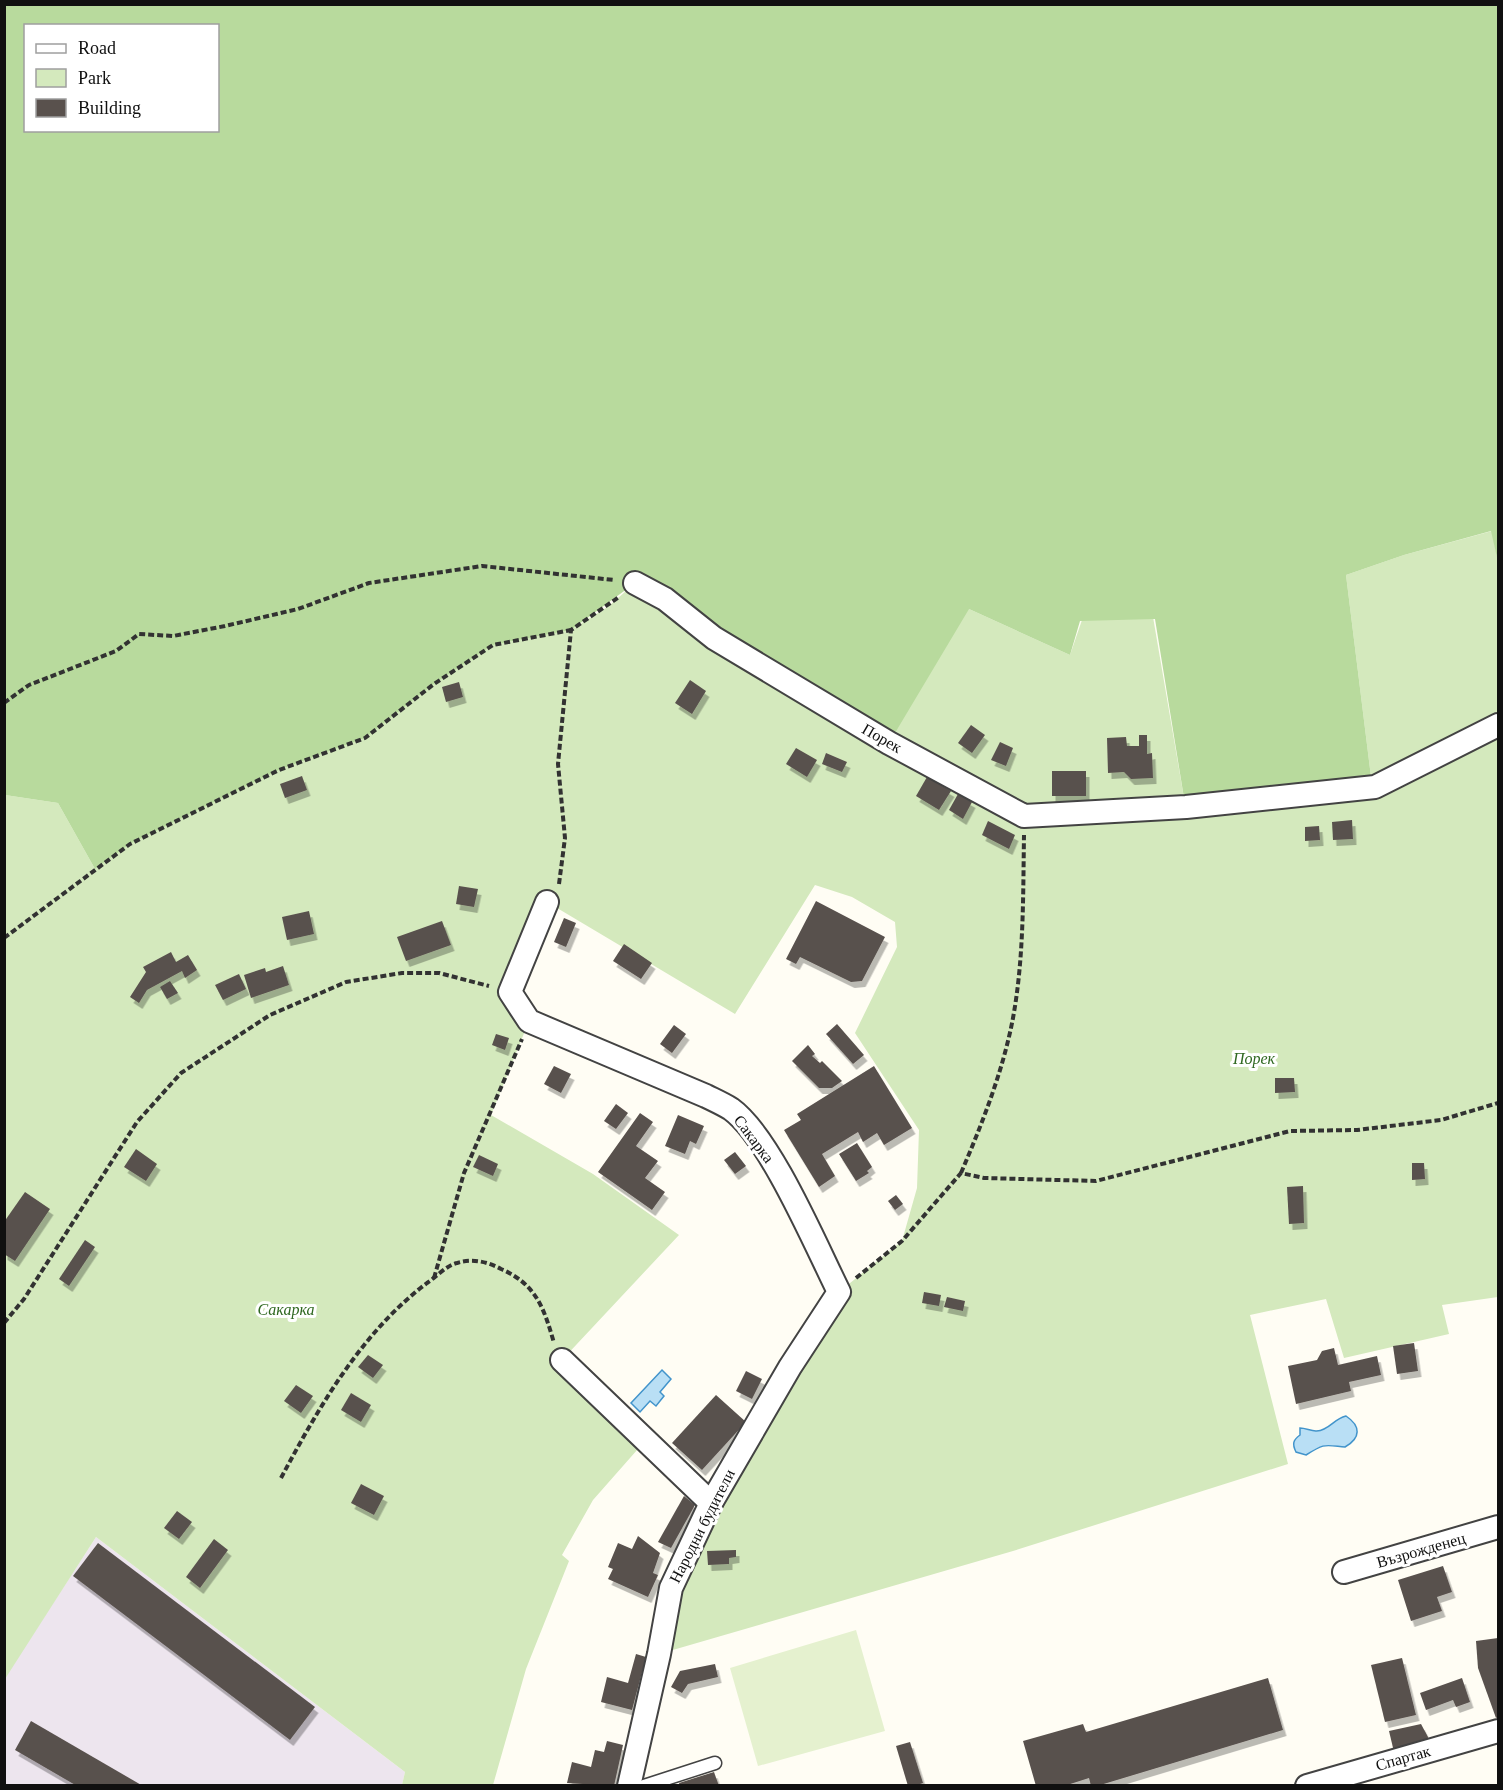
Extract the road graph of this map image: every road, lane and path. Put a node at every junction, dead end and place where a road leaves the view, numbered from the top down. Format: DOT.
graph roads {
  1 [pos="635,583"];
  2 [pos="571,630"];
  3 [pos="4,702"];
  4 [pos="1498,725"];
  5 [pos="1024,816"];
  6 [pos="547,902"];
  7 [pos="4,938"];
  8 [pos="510,992"];
  9 [pos="529,1022"];
  10 [pos="1498,1103"];
  11 [pos="961,1173"];
  12 [pos="434,1278"];
  13 [pos="839,1292"];
  14 [pos="4,1323"];
  15 [pos="561,1360"];
  16 [pos="281,1478"];
  17 [pos="711,1503"];
  18 [pos="1498,1527"];
  19 [pos="1344,1572"];
  20 [pos="1498,1731"];
  21 [pos="715,1763"];
  22 [pos="628,1785"];
  23 [pos="644,1785"];
  24 [pos="1307,1785"];
  1 -- 2 [label="path"];
  1 -- 3 [label="path"];
  1 -- 5 [label="street, Порек"];
  2 -- 6 [label="path"];
  2 -- 7 [label="path"];
  4 -- 5 [label="street"];
  5 -- 11 [label="path"];
  6 -- 8 [label="street"];
  8 -- 9 [label="street"];
  8 -- 14 [label="path"];
  9 -- 12 [label="path"];
  9 -- 13 [label="street, Сакарка"];
  10 -- 11 [label="path"];
  11 -- 13 [label="path"];
  12 -- 15 [label="path"];
  12 -- 16 [label="path"];
  13 -- 17 [label="street, Народни будители"];
  15 -- 17 [label="street"];
  17 -- 22 [label="street, Народни будители"];
  18 -- 19 [label="street, Възрожденец"];
  20 -- 24 [label="street, Спартак"];
  21 -- 23 [label="lane"];
}
